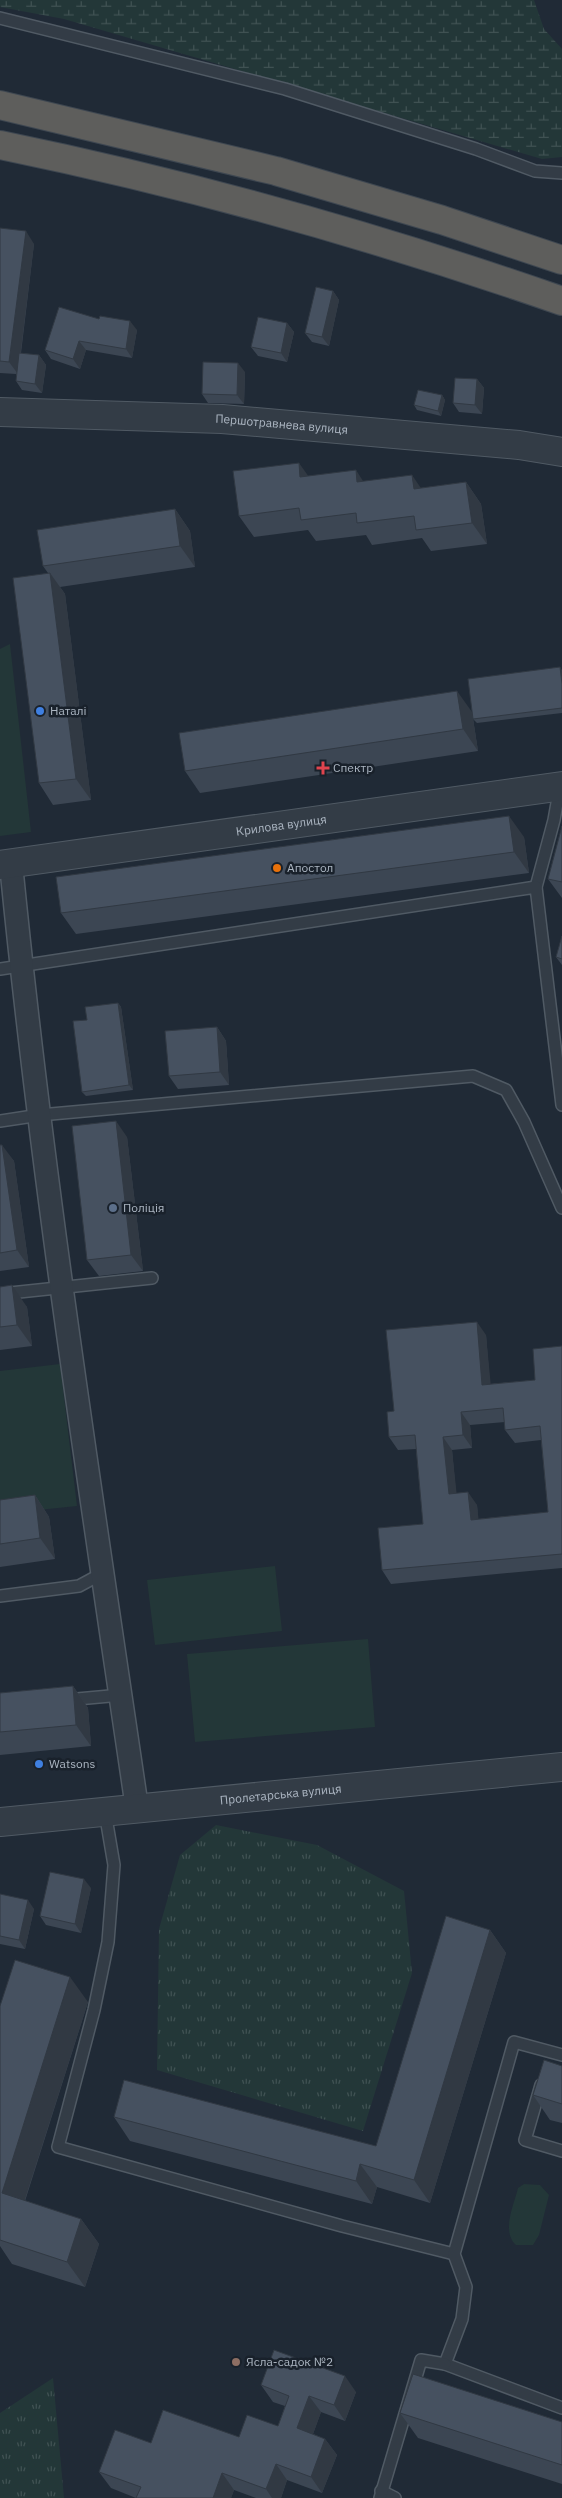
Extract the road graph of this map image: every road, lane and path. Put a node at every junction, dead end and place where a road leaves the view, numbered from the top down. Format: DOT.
graph roads {
  1 [pos="0,18"];
  2 [pos="0,105"];
  3 [pos="0,145"];
  4 [pos="562,173"];
  5 [pos="562,260"];
  6 [pos="562,301"];
  7 [pos="0,412"];
  8 [pos="562,452"];
  9 [pos="561,786"];
  10 [pos="6,865"];
  11 [pos="536,888"];
  12 [pos="10,967"];
  13 [pos="562,1105"];
  14 [pos="40,1115"];
  15 [pos="0,1121"];
  16 [pos="562,1208"];
  17 [pos="152,1278"];
  18 [pos="61,1286"];
  19 [pos="0,1294"];
  20 [pos="103,1572"];
  21 [pos="0,1596"];
  22 [pos="121,1695"];
  23 [pos="56,1700"];
  24 [pos="562,1767"];
  25 [pos="137,1808"];
  26 [pos="106,1812"];
  27 [pos="0,1822"];
  28 [pos="562,2055"];
  29 [pos="547,2060"];
  30 [pos="562,2150"];
  31 [pos="454,2254"];
  32 [pos="445,2364"];
  33 [pos="562,2408"];
  34 [pos="380,2495"];
  35 [pos="395,2498"];
  1 -- 4 [label="lane"];
  2 -- 5 [label="highway"];
  3 -- 6 [label="highway"];
  7 -- 8 [label="street, Першотравнева вулиця"];
  9 -- 10 [label="street, Крилова вулиця"];
  9 -- 11 [label="lane"];
  10 -- 12 [label="street"];
  11 -- 12 [label="lane"];
  11 -- 13 [label="lane"];
  12 -- 14 [label="street"];
  14 -- 15 [label="lane"];
  14 -- 16 [label="lane"];
  14 -- 18 [label="street"];
  17 -- 18 [label="lane"];
  18 -- 19 [label="lane"];
  18 -- 20 [label="street"];
  20 -- 21 [label="lane"];
  20 -- 22 [label="street"];
  22 -- 23 [label="lane"];
  22 -- 25 [label="street"];
  24 -- 25 [label="street, Пролетарська вулиця"];
  25 -- 26 [label="street, Пролетарська вулиця"];
  26 -- 27 [label="street, Пролетарська вулиця"];
  26 -- 31 [label="lane"];
  28 -- 29 [label="lane"];
  29 -- 30 [label="lane"];
  29 -- 31 [label="lane"];
  31 -- 32 [label="lane"];
  32 -- 33 [label="lane"];
  32 -- 34 [label="lane"];
  34 -- 35 [label="lane"];
}
